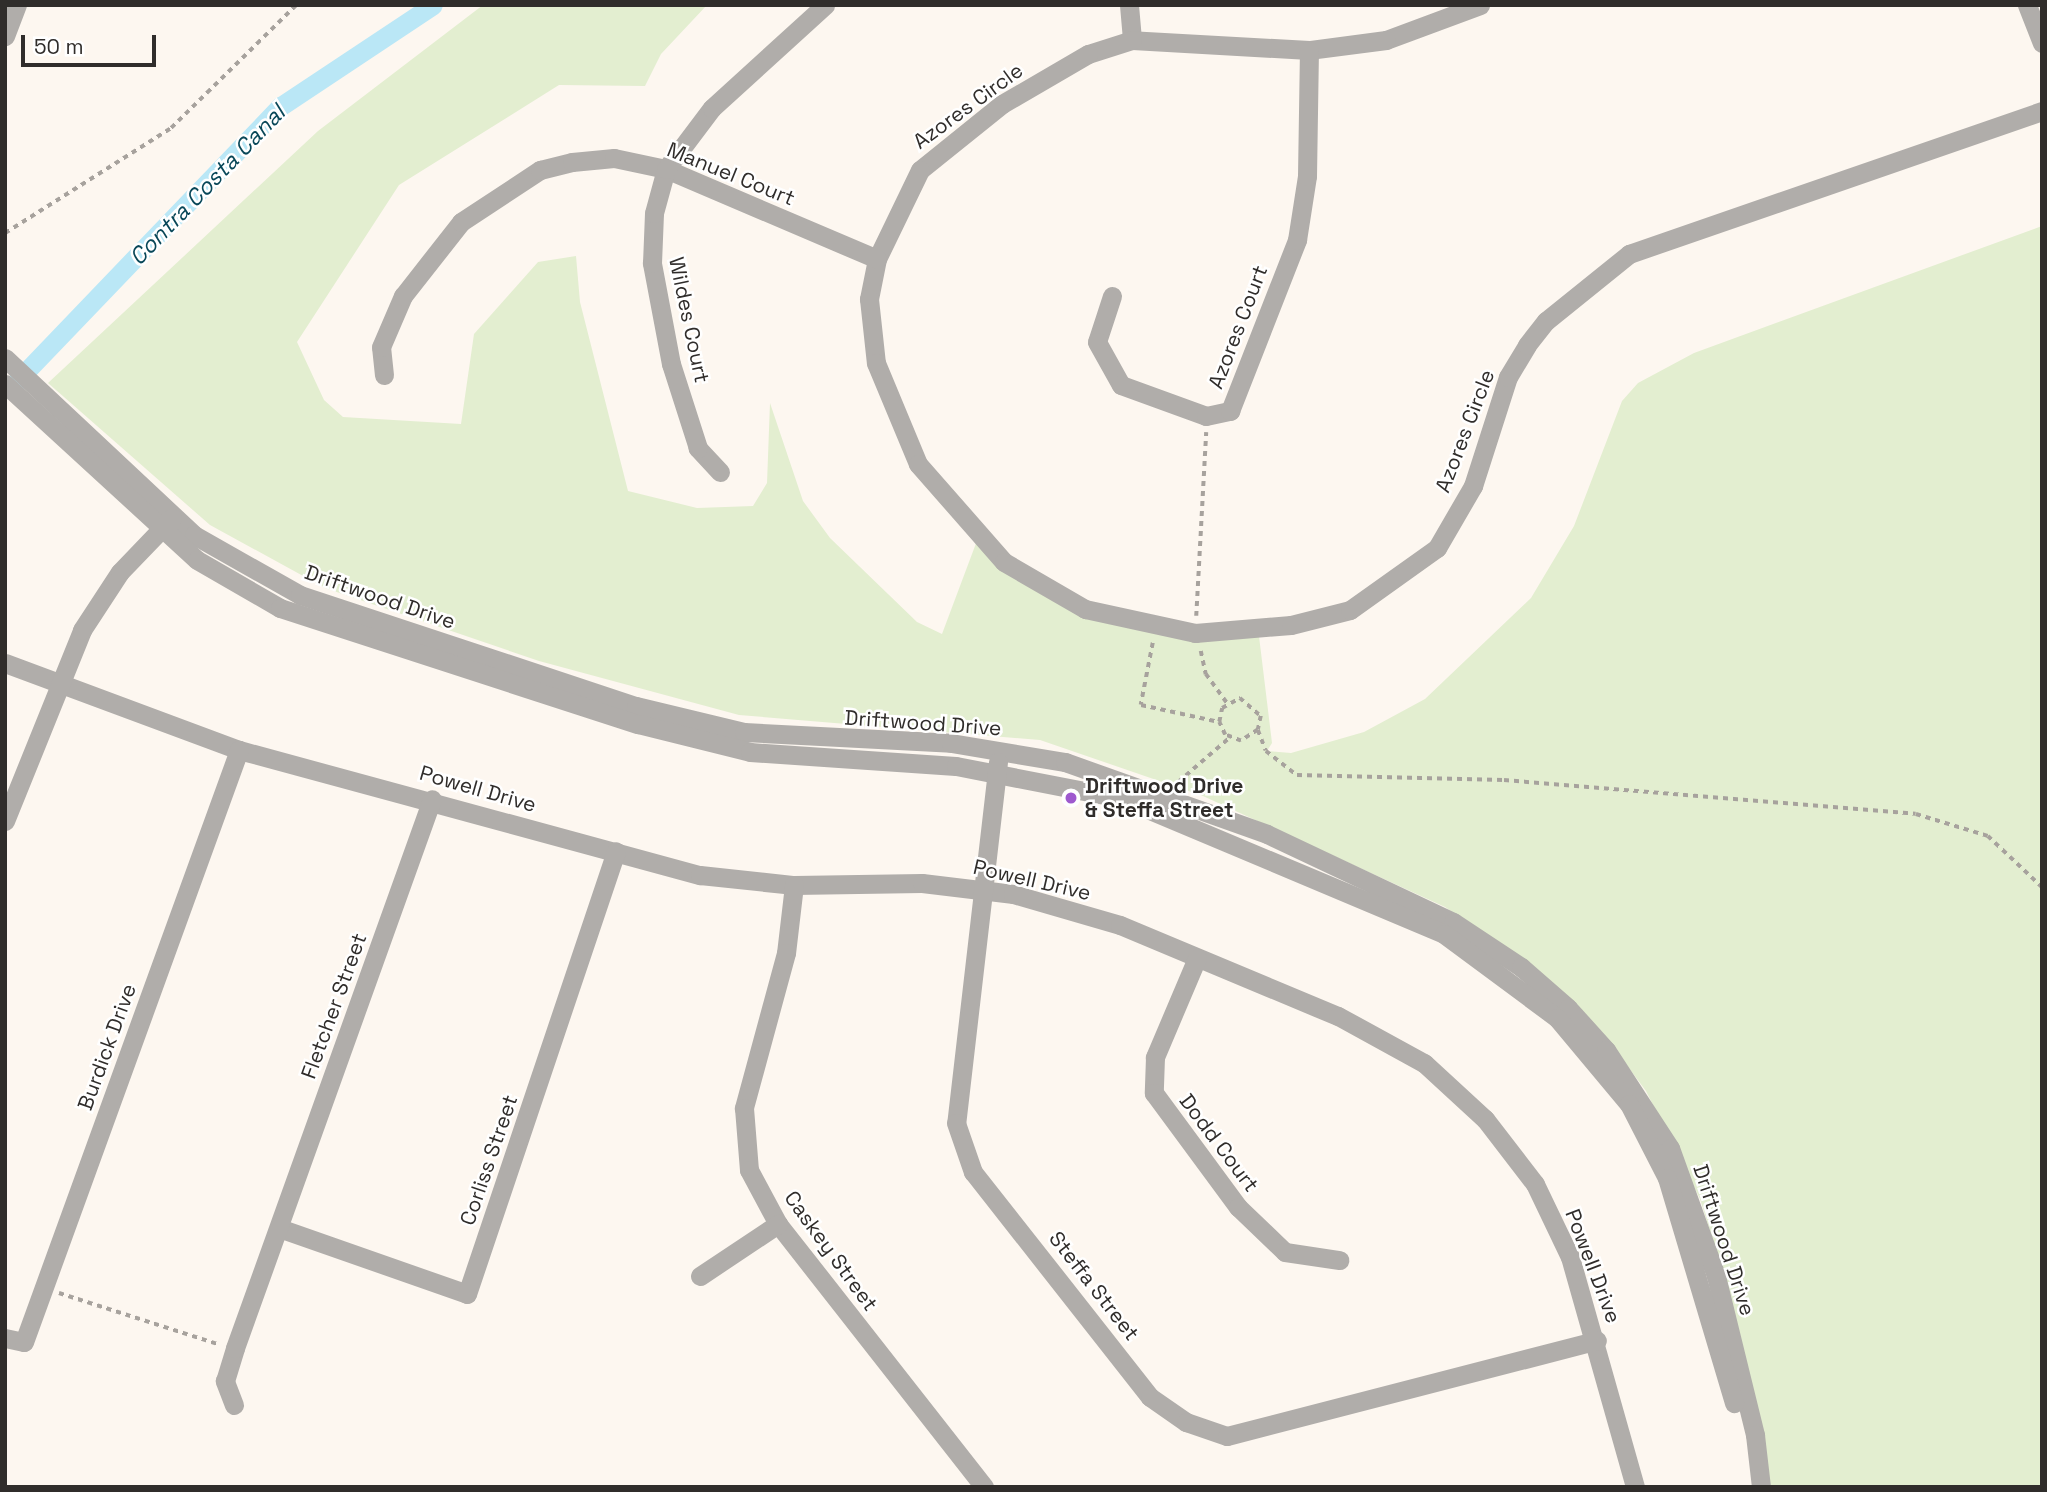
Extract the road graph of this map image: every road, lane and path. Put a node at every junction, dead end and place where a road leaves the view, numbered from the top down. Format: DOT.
graph roads {
  1 [pos="17,5"];
  2 [pos="296,5"];
  3 [pos="825,5"];
  4 [pos="1129,5"];
  5 [pos="1480,5"];
  6 [pos="2027,5"];
  7 [pos="5,36"];
  8 [pos="1132,40"];
  9 [pos="2042,43"];
  10 [pos="1309,50"];
  11 [pos="2042,111"];
  12 [pos="666,169"];
  13 [pos="5,233"];
  14 [pos="877,259"];
  15 [pos="1112,296"];
  16 [pos="5,358"];
  17 [pos="384,375"];
  18 [pos="5,384"];
  19 [pos="34,398"];
  20 [pos="1206,416"];
  21 [pos="720,472"];
  22 [pos="168,522"];
  23 [pos="1156,627"];
  24 [pos="1195,633"];
  25 [pos="5,663"];
  26 [pos="59,684"];
  27 [pos="1227,703"];
  28 [pos="1219,722"];
  29 [pos="1258,730"];
  30 [pos="1229,738"];
  31 [pos="998,749"];
  32 [pos="239,750"];
  33 [pos="998,774"];
  34 [pos="1162,794"];
  35 [pos="432,799"];
  36 [pos="5,821"];
  37 [pos="616,851"];
  38 [pos="794,885"];
  39 [pos="2042,887"];
  40 [pos="983,888"];
  41 [pos="1197,958"];
  42 [pos="778,1224"];
  43 [pos="279,1228"];
  44 [pos="1339,1261"];
  45 [pos="700,1276"];
  46 [pos="44,1287"];
  47 [pos="5,1338"];
  48 [pos="1597,1340"];
  49 [pos="235,1348"];
  50 [pos="234,1405"];
  51 [pos="984,1487"];
  52 [pos="1635,1487"];
  53 [pos="1748,1487"];
  54 [pos="1762,1487"];
  1 -- 7 [label="street"];
  2 -- 13 [label="path"];
  3 -- 12 [label="street"];
  4 -- 8 [label="street"];
  5 -- 10 [label="street, Azores Circle"];
  6 -- 9 [label="street"];
  8 -- 10 [label="street, Azores Circle"];
  8 -- 14 [label="street, Azores Circle"];
  10 -- 20 [label="street, Azores Court"];
  11 -- 24 [label="street, Azores Circle"];
  12 -- 14 [label="street, Manuel Court"];
  12 -- 17 [label="street, Manuel Court"];
  12 -- 21 [label="street, Wildes Court"];
  14 -- 23 [label="street, Azores Circle"];
  15 -- 20 [label="street, Azores Court"];
  16 -- 19 [label="street, Driftwood Drive"];
  18 -- 19 [label="street, Driftwood Drive"];
  19 -- 22 [label="street, Driftwood Drive"];
  20 -- 24 [label="path"];
  22 -- 26 [label="street"];
  22 -- 31 [label="street, Driftwood Drive"];
  22 -- 33 [label="street, Driftwood Drive"];
  23 -- 24 [label="street, Azores Circle"];
  23 -- 28 [label="path"];
  24 -- 27 [label="path"];
  25 -- 26 [label="street, Powell Drive"];
  26 -- 32 [label="street, Powell Drive"];
  26 -- 36 [label="street"];
  27 -- 28 [label="path"];
  27 -- 29 [label="path"];
  28 -- 30 [label="path"];
  29 -- 30 [label="path"];
  29 -- 39 [label="path"];
  30 -- 34 [label="path"];
  31 -- 33 [label="street, Steffa Street"];
  31 -- 34 [label="street, Driftwood Drive"];
  32 -- 35 [label="street, Powell Drive"];
  32 -- 46 [label="street, Burdick Drive"];
  33 -- 40 [label="street, Steffa Street"];
  33 -- 53 [label="street, Driftwood Drive"];
  34 -- 54 [label="street, Driftwood Drive"];
  35 -- 37 [label="street, Powell Drive"];
  35 -- 43 [label="street, Fletcher Street"];
  37 -- 38 [label="street, Powell Drive"];
  37 -- 43 [label="street, Corliss Street"];
  38 -- 40 [label="street, Powell Drive"];
  38 -- 42 [label="street, Caskey Street"];
  40 -- 41 [label="street, Powell Drive"];
  40 -- 48 [label="street, Steffa Street"];
  41 -- 44 [label="street, Dodd Court"];
  41 -- 48 [label="street, Powell Drive"];
  42 -- 45 [label="street"];
  42 -- 51 [label="street, Caskey Street"];
  43 -- 49 [label="street, Fletcher Street"];
  46 -- 47 [label="street, Burdick Drive"];
  46 -- 49 [label="path"];
  48 -- 52 [label="street, Powell Drive"];
  49 -- 50 [label="street, Fletcher Street"];
}
